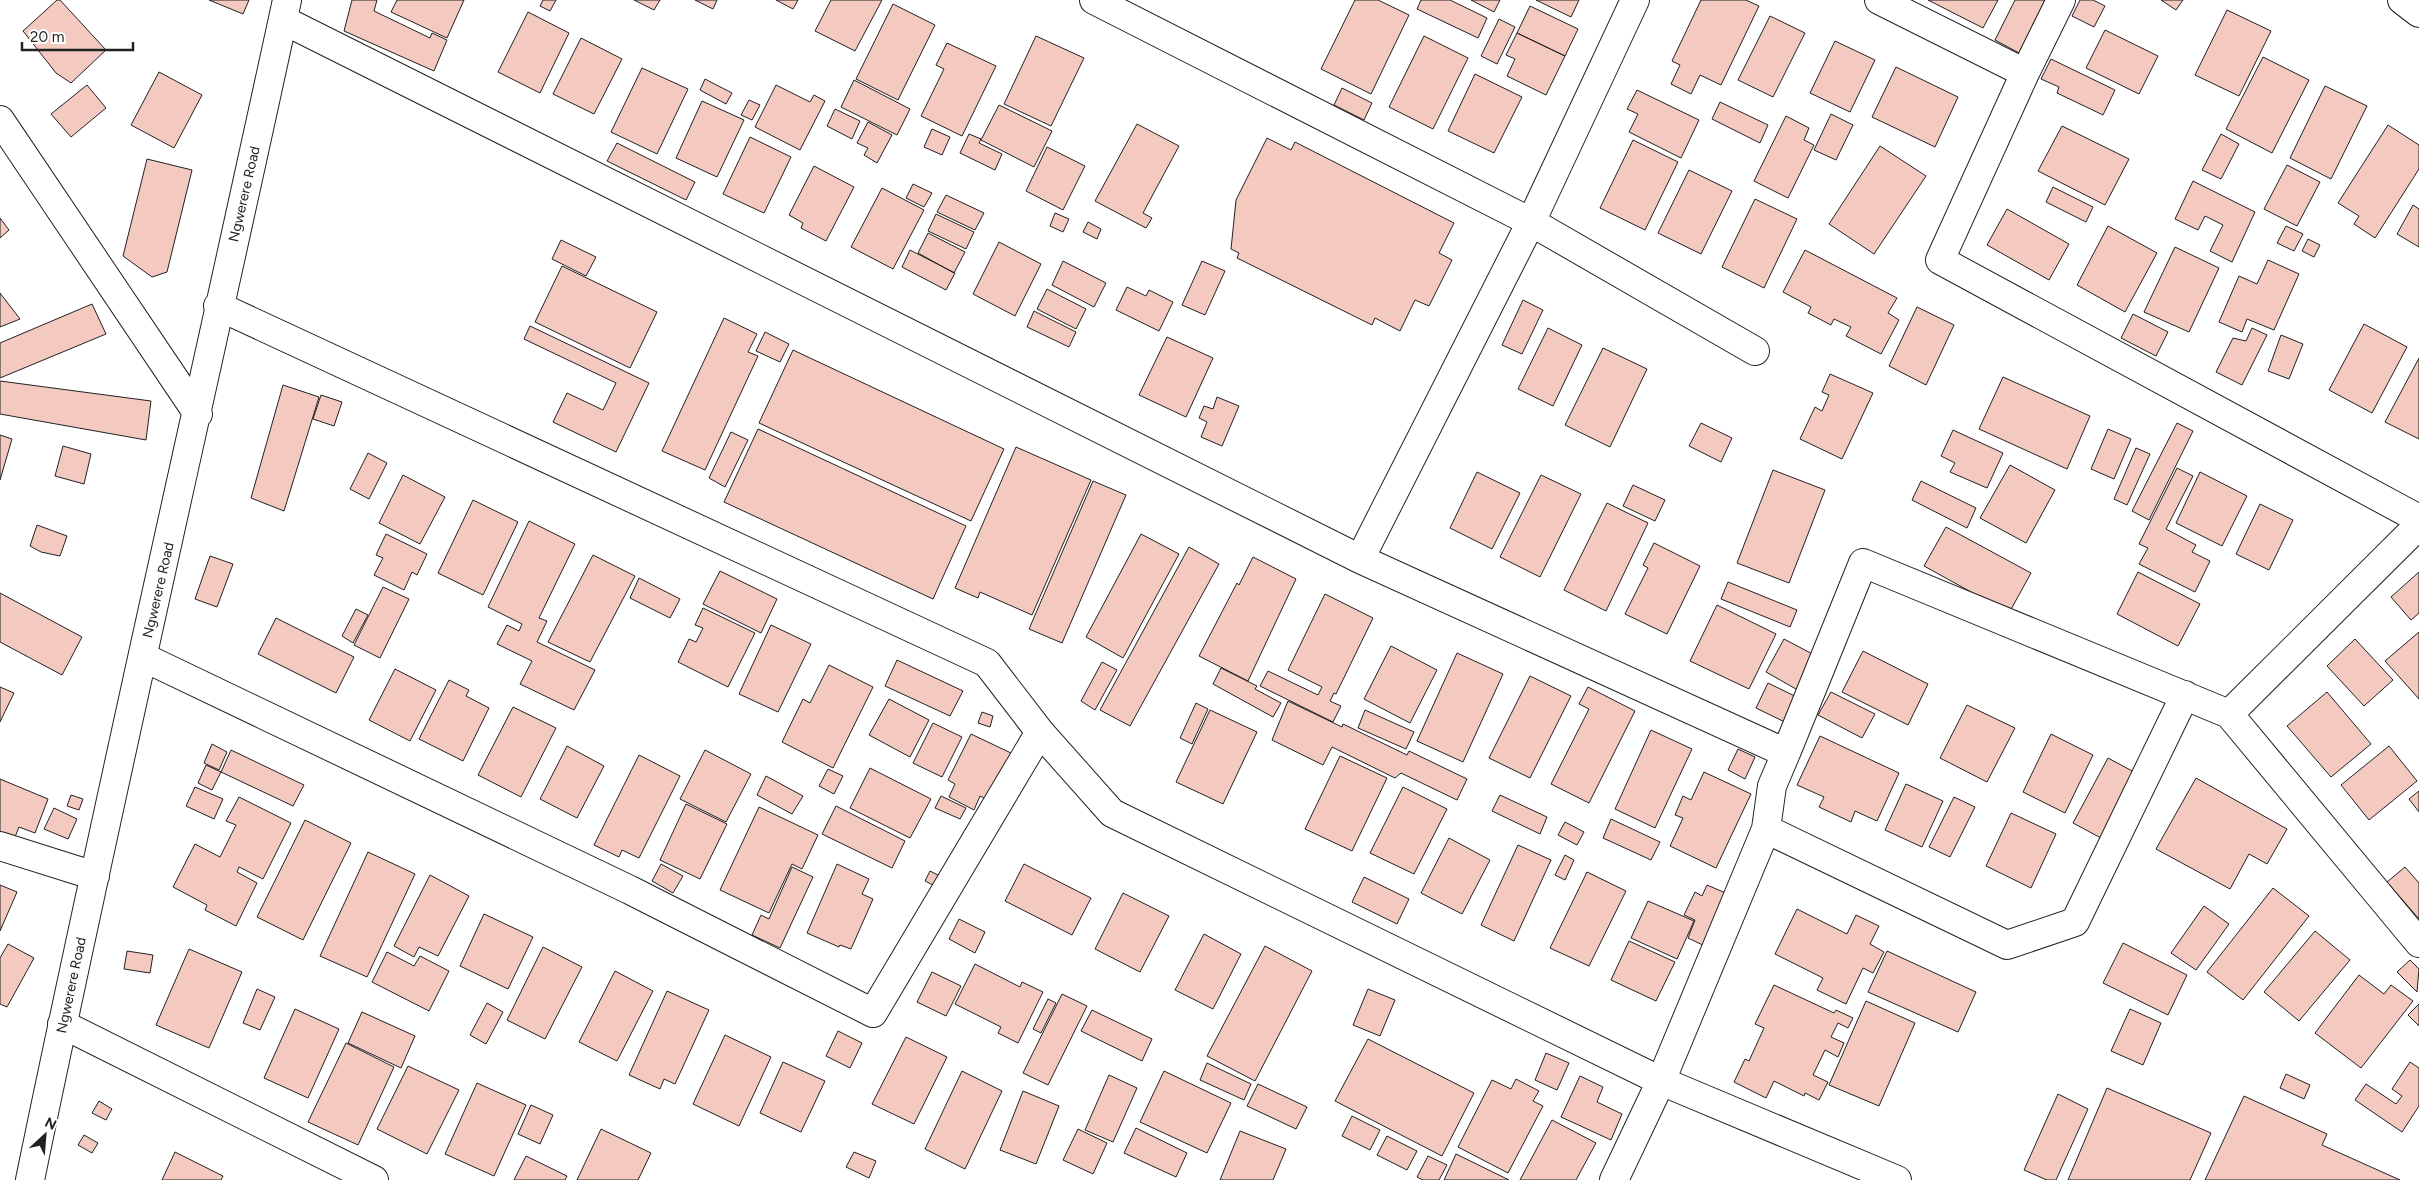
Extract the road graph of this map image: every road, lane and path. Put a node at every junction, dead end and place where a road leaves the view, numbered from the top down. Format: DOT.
graph roads {
  1 [pos="1094,0"];
  2 [pos="1635,0"];
  3 [pos="1879,0"];
  4 [pos="2061,0"];
  5 [pos="2402,0"];
  6 [pos="285,10"];
  7 [pos="2419,13"];
  8 [pos="2025,73"];
  9 [pos="0,120"];
  10 [pos="1531,222"];
  11 [pos="218,306"];
  12 [pos="1755,351"];
  13 [pos="198,414"];
  14 [pos="2419,519"];
  15 [pos="2419,525"];
  16 [pos="1360,559"];
  17 [pos="143,657"];
  18 [pos="2185,695"];
  19 [pos="2229,714"];
  20 [pos="1040,732"];
  21 [pos="1786,753"];
  22 [pos="1766,829"];
  23 [pos="0,846"];
  24 [pos="95,876"];
  25 [pos="2419,944"];
  26 [pos="62,1024"];
  27 [pos="1661,1081"];
  28 [pos="30,1180"];
  29 [pos="374,1180"];
  30 [pos="1614,1180"];
  31 [pos="1897,1180"];
  1 -- 10 [label="street"];
  2 -- 10 [label="street"];
  3 -- 8 [label="street"];
  4 -- 8 [label="street"];
  5 -- 7 [label="street"];
  6 -- 11 [label="street, Ngwerere Road"];
  6 -- 16 [label="street"];
  8 -- 14 [label="street"];
  9 -- 13 [label="street"];
  10 -- 12 [label="street"];
  10 -- 16 [label="street"];
  11 -- 13 [label="street, Ngwerere Road"];
  11 -- 20 [label="street"];
  13 -- 17 [label="street, Ngwerere Road"];
  15 -- 19 [label="street"];
  16 -- 21 [label="street"];
  17 -- 20 [label="street"];
  17 -- 24 [label="street, Ngwerere Road"];
  18 -- 19 [label="street"];
  18 -- 21 [label="street"];
  18 -- 22 [label="street"];
  19 -- 25 [label="street"];
  20 -- 27 [label="street"];
  21 -- 22 [label="street"];
  22 -- 27 [label="street"];
  23 -- 24 [label="street"];
  24 -- 26 [label="street, Ngwerere Road"];
  26 -- 28 [label="street, Ngwerere Road"];
  26 -- 29 [label="street"];
  27 -- 30 [label="street"];
  27 -- 31 [label="street"];
}
